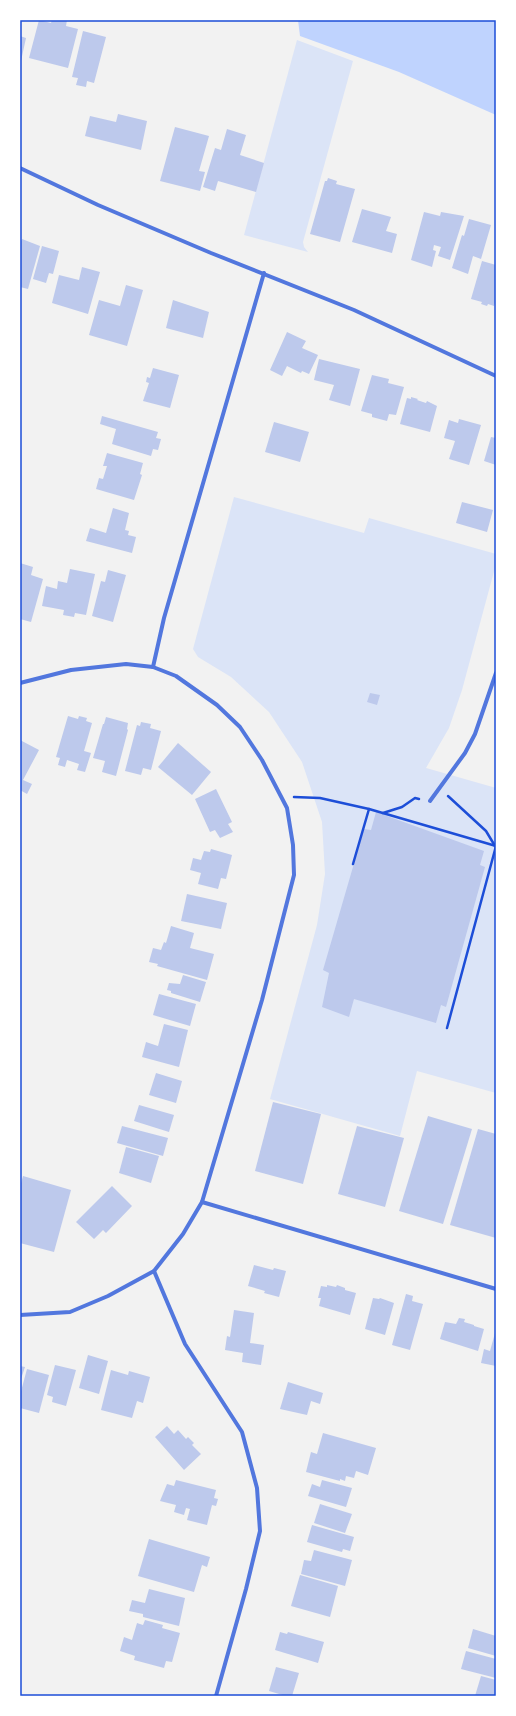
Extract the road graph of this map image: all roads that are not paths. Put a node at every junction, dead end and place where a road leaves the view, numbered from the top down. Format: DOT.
graph roads {
  1 [pos="20,168"];
  2 [pos="264,273"];
  3 [pos="496,376"];
  4 [pos="152,667"];
  5 [pos="496,673"];
  6 [pos="20,683"];
  7 [pos="430,801"];
  8 [pos="202,1202"];
  9 [pos="154,1271"];
  10 [pos="496,1289"];
  11 [pos="20,1315"];
  12 [pos="216,1696"];
  1 -- 2 [label="street"];
  2 -- 3 [label="street"];
  2 -- 4 [label="street"];
  4 -- 6 [label="street"];
  4 -- 8 [label="street"];
  5 -- 7 [label="street"];
  8 -- 9 [label="street"];
  8 -- 10 [label="street"];
  9 -- 11 [label="street"];
  9 -- 12 [label="street"];
}
